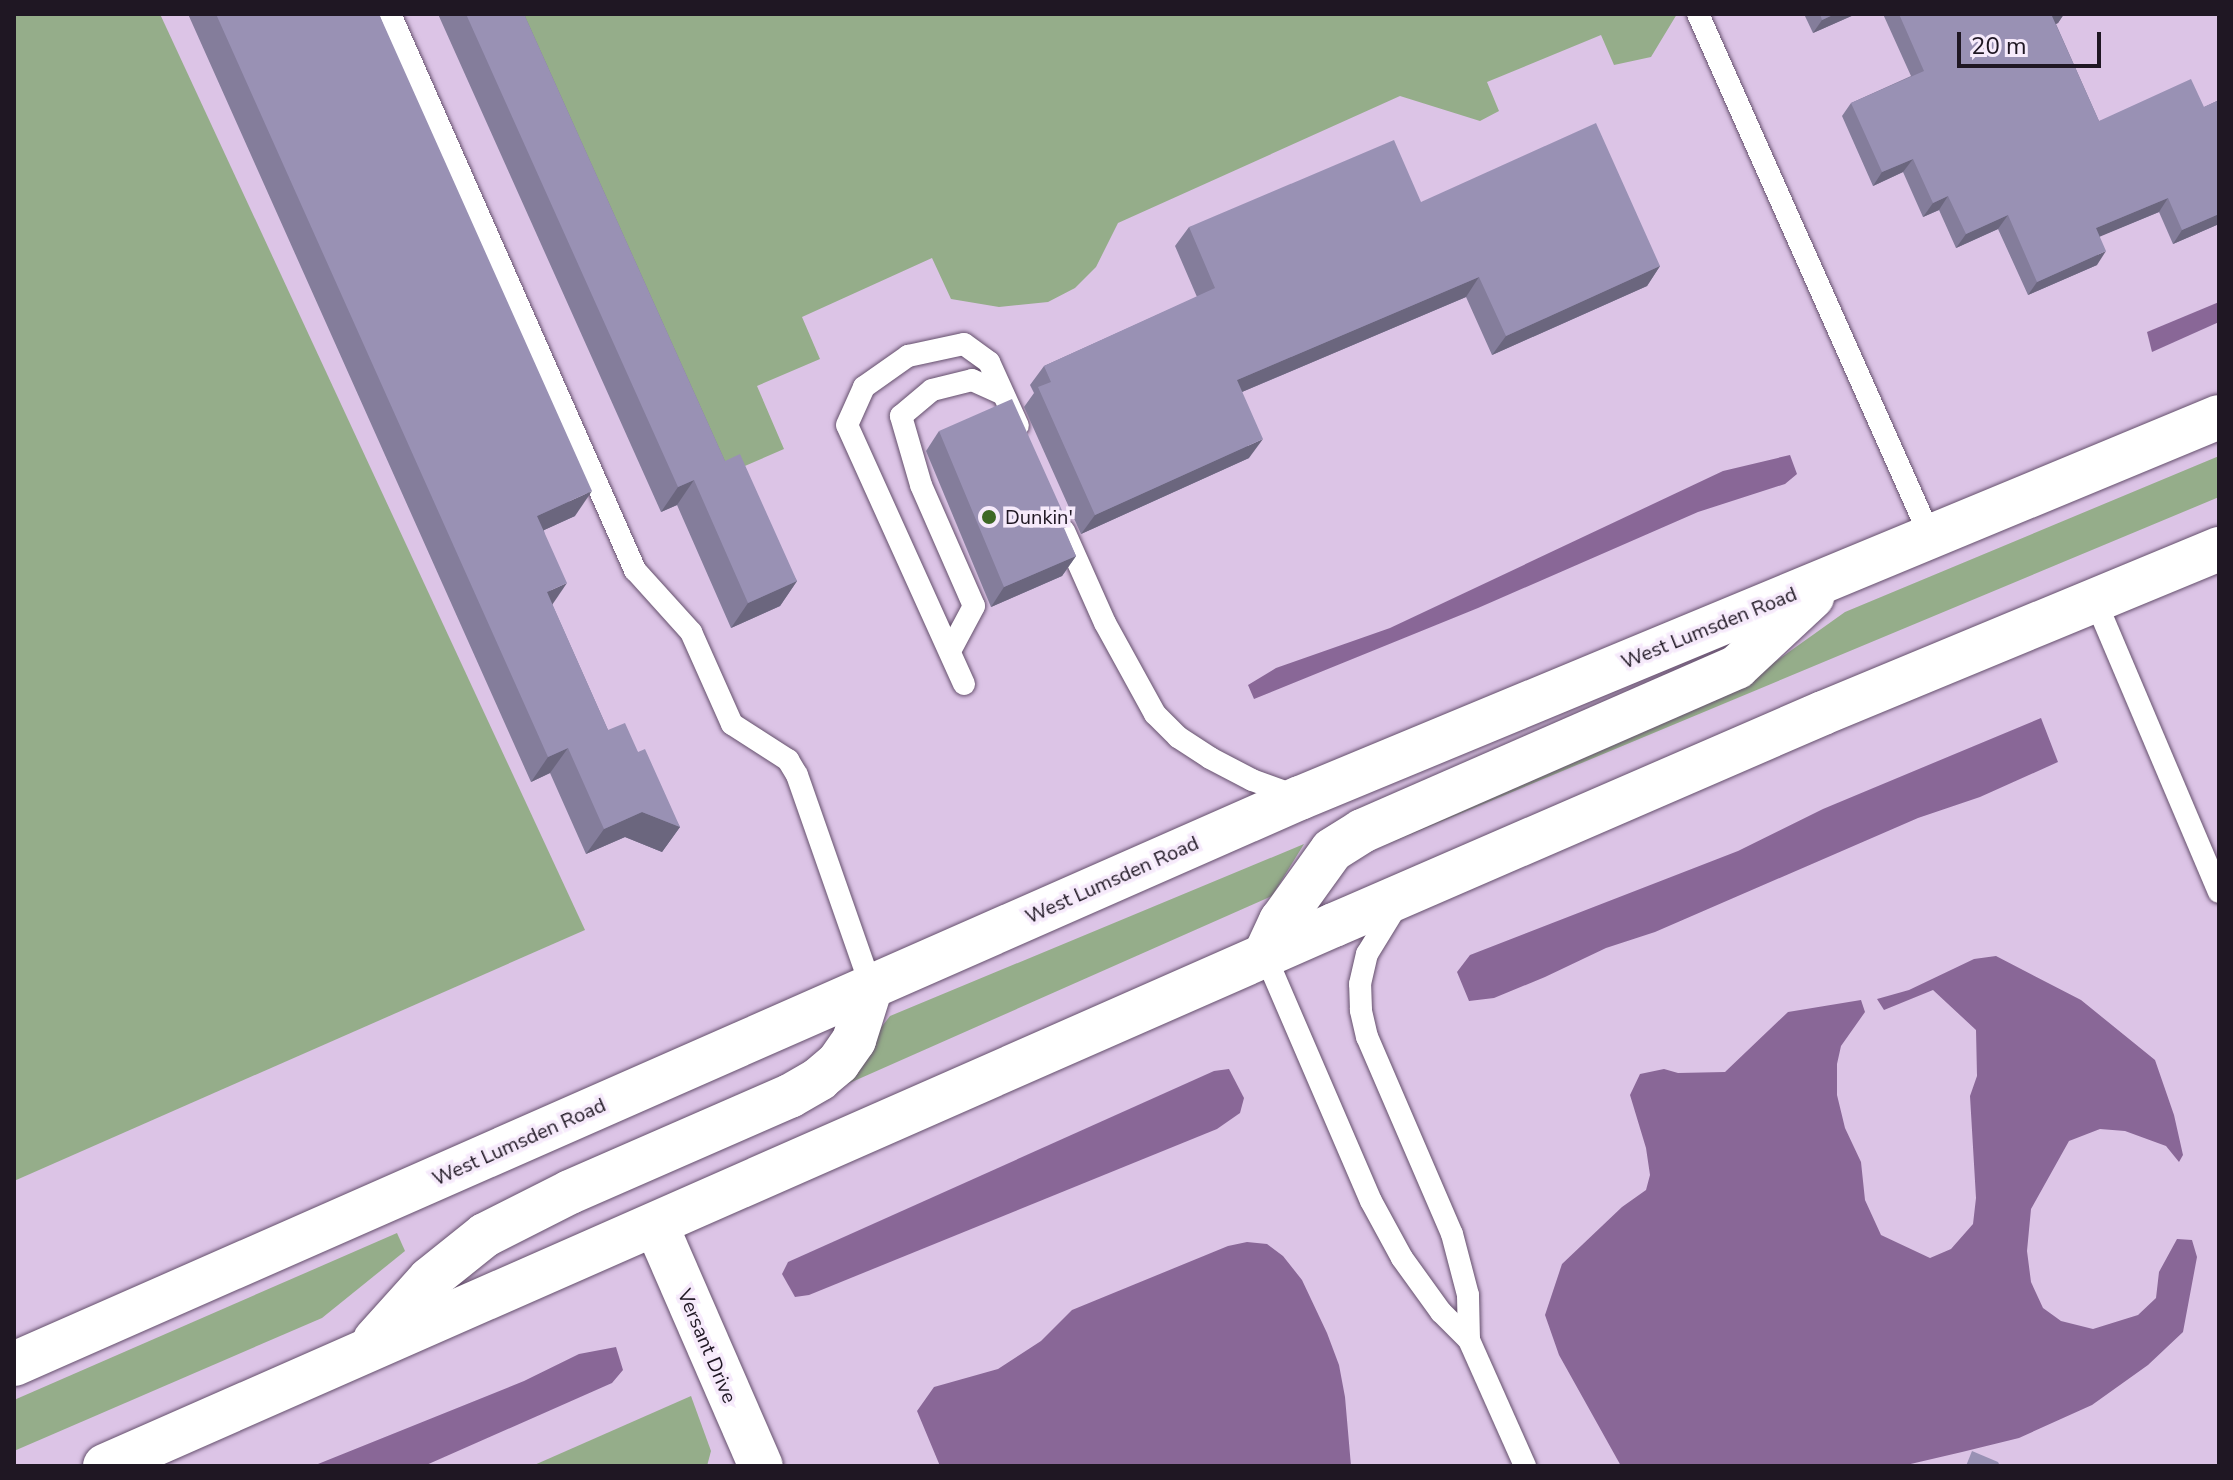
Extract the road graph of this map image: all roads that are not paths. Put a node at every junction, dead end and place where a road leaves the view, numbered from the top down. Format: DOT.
graph roads {
  1 [pos="390,14"];
  2 [pos="1698,14"];
  3 [pos="1003,394"];
  4 [pos="2219,417"];
  5 [pos="1029,451"];
  6 [pos="1054,508"];
  7 [pos="1931,538"];
  8 [pos="2219,549"];
  9 [pos="1831,579"];
  10 [pos="2095,600"];
  11 [pos="950,651"];
  12 [pos="964,684"];
  13 [pos="1300,798"];
  14 [pos="2212,856"];
  15 [pos="2219,892"];
  16 [pos="1404,894"];
  17 [pos="1265,955"];
  18 [pos="871,986"];
  19 [pos="656,1225"];
  20 [pos="1469,1340"];
  21 [pos="365,1351"];
  22 [pos="14,1364"];
  23 [pos="105,1466"];
  24 [pos="761,1466"];
  25 [pos="1525,1466"];
  1 -- 18 [label="lane"];
  2 -- 7 [label="lane"];
  3 -- 5 [label="lane"];
  3 -- 11 [label="lane"];
  3 -- 11 [label="lane"];
  4 -- 7 [label="main road, West Lumsden Road"];
  6 -- 13 [label="lane"];
  7 -- 9 [label="main road, West Lumsden Road"];
  8 -- 10 [label="main road"];
  9 -- 13 [label="main road, West Lumsden Road"];
  9 -- 17 [label="main road"];
  10 -- 14 [label="lane"];
  10 -- 16 [label="main road"];
  11 -- 12 [label="lane"];
  13 -- 18 [label="main road, West Lumsden Road"];
  14 -- 15 [label="lane"];
  16 -- 17 [label="main road"];
  16 -- 20 [label="lane"];
  17 -- 19 [label="main road"];
  17 -- 20 [label="lane"];
  18 -- 21 [label="main road"];
  18 -- 22 [label="main road, West Lumsden Road"];
  19 -- 21 [label="main road"];
  19 -- 24 [label="main road, Versant Drive"];
  20 -- 25 [label="lane"];
  21 -- 23 [label="main road"];
}
